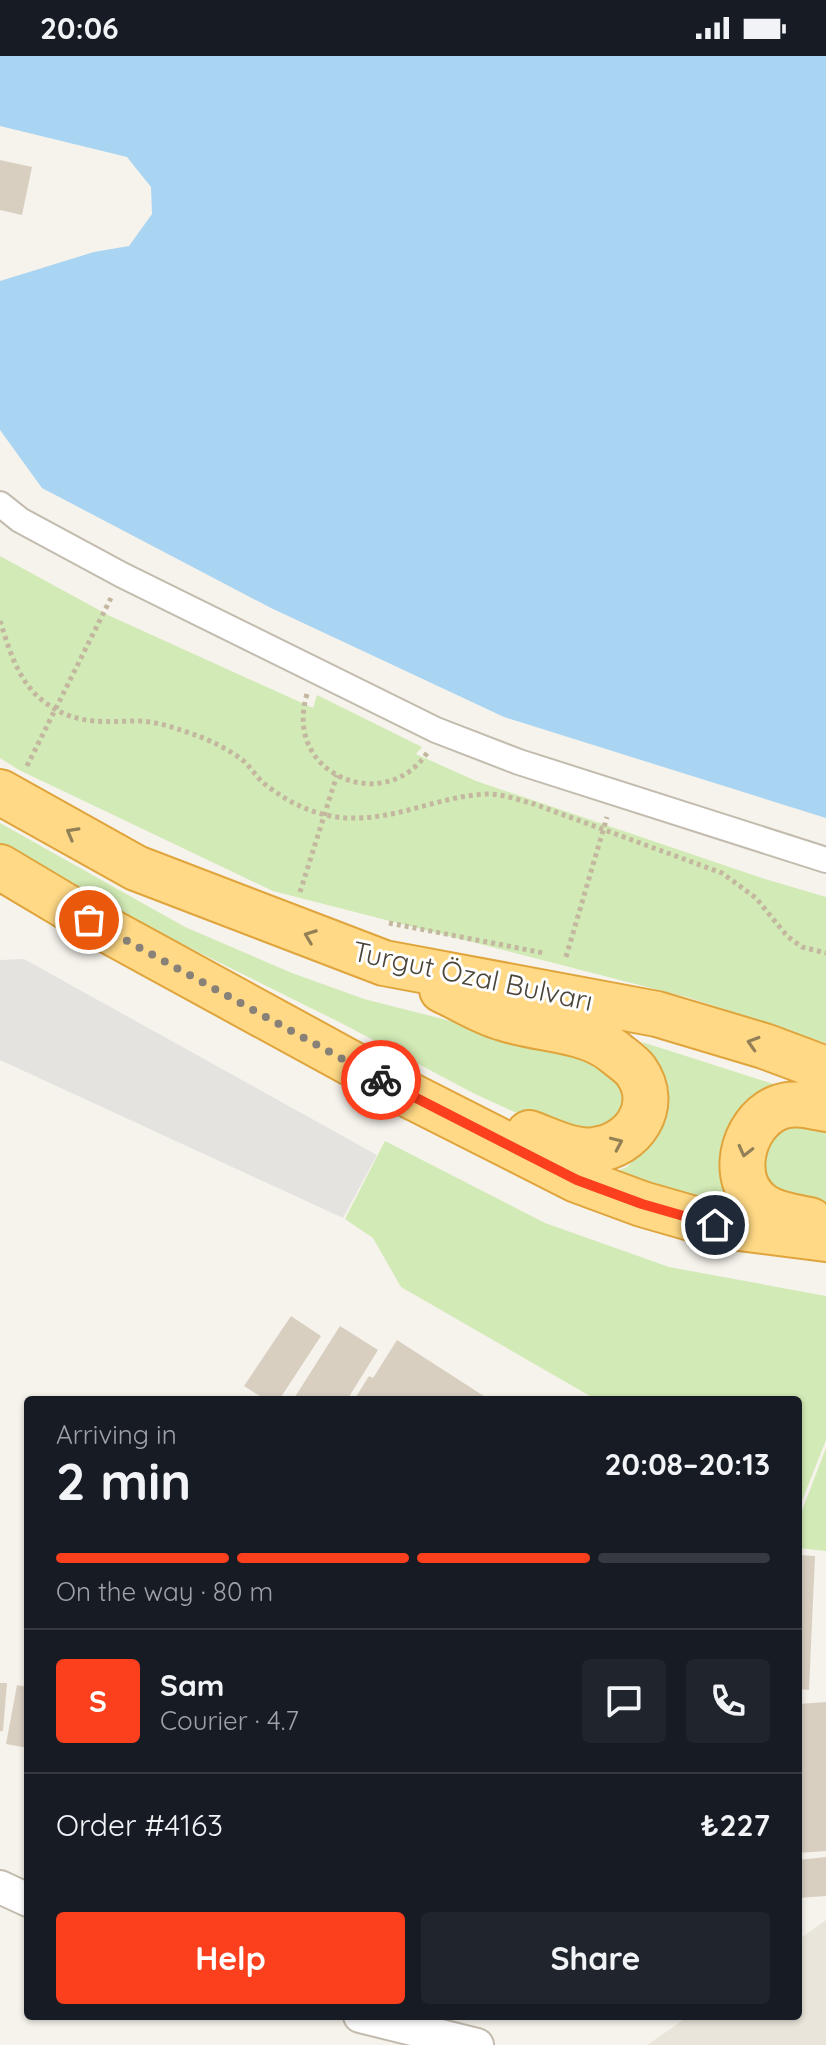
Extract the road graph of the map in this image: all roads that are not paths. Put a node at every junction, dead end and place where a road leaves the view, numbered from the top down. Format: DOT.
graph roads {
  1 [pos="0,504"];
  2 [pos="14,772"];
  3 [pos="826,860"];
  4 [pos="0,867"];
  5 [pos="386,943"];
  6 [pos="826,1069"];
  7 [pos="409,1095"];
  8 [pos="826,1109"];
  9 [pos="826,1226"];
  10 [pos="826,1239"];
  11 [pos="0,1887"];
  12 [pos="24,1898"];
  13 [pos="376,2020"];
  14 [pos="477,2045"];
  1 -- 3 [label="street"];
  5 -- 2 [label="highway, Turgut Özal Bulvarı, one-way"];
  4 -- 7 [label="highway"];
  6 -- 5 [label="highway, Turgut Özal Bulvarı, one-way"];
  7 -- 5 [label="highway, one-way"];
  7 -- 10 [label="highway"];
  8 -- 9 [label="highway, one-way"];
  11 -- 12 [label="street"];
  13 -- 14 [label="street"];
}
